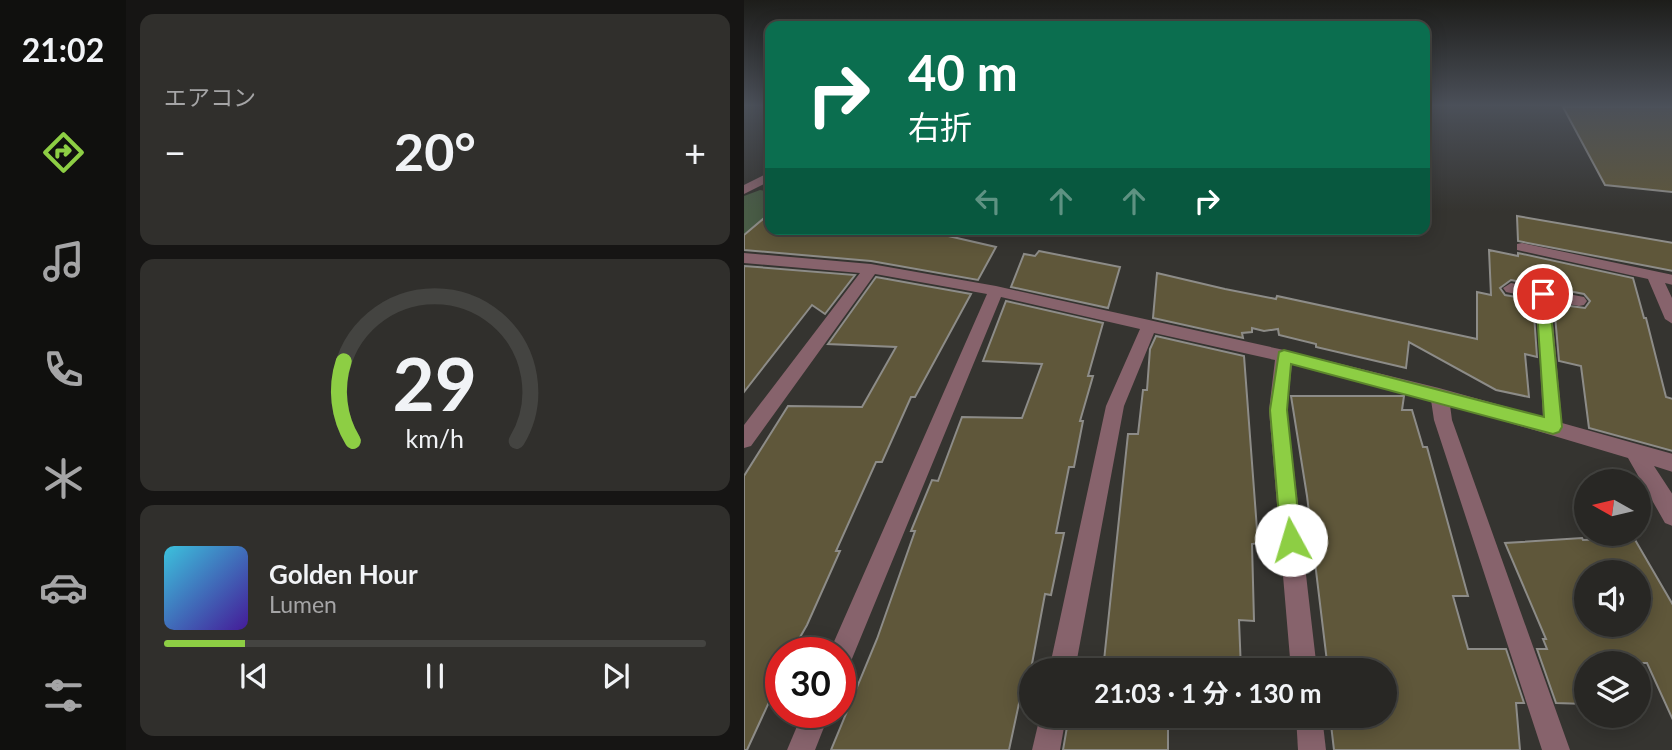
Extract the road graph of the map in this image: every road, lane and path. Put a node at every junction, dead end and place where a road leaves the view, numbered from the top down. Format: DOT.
graph roads {
  1 [pos="765,180"];
  2 [pos="744,190"];
  3 [pos="1522,247"];
  4 [pos="744,258"];
  5 [pos="871,269"];
  6 [pos="1654,276"];
  7 [pos="1672,280"];
  8 [pos="1511,288"];
  9 [pos="996,291"];
  10 [pos="1543,294"];
  11 [pos="1579,301"];
  12 [pos="1672,318"];
  13 [pos="1149,326"];
  14 [pos="1284,356"];
  15 [pos="1439,395"];
  16 [pos="1553,427"];
  17 [pos="744,440"];
  18 [pos="1635,453"];
  19 [pos="1672,463"];
  20 [pos="1672,516"];
  21 [pos="849,637"];
  22 [pos="1064,658"];
  23 [pos="1303,658"];
  24 [pos="810,728"];
  25 [pos="1051,728"];
  26 [pos="1310,728"];
  27 [pos="801,750"];
  28 [pos="1046,750"];
  29 [pos="1312,750"];
  30 [pos="1556,750"];
  1 -- 2 [label="street"];
  3 -- 6 [label="street"];
  4 -- 5 [label="street"];
  5 -- 9 [label="street"];
  5 -- 17 [label="street"];
  6 -- 7 [label="street"];
  6 -- 12 [label="street"];
  8 -- 10 [label="street"];
  9 -- 13 [label="street"];
  9 -- 21 [label="street"];
  10 -- 11 [label="street"];
  10 -- 16 [label="street"];
  13 -- 14 [label="street"];
  13 -- 22 [label="street"];
  14 -- 15 [label="street"];
  14 -- 23 [label="street"];
  15 -- 16 [label="street"];
  15 -- 30 [label="street"];
  16 -- 18 [label="street"];
  18 -- 19 [label="street"];
  18 -- 20 [label="street"];
  24 -- 27 [label="street"];
  25 -- 28 [label="street"];
  26 -- 29 [label="street"];
}
